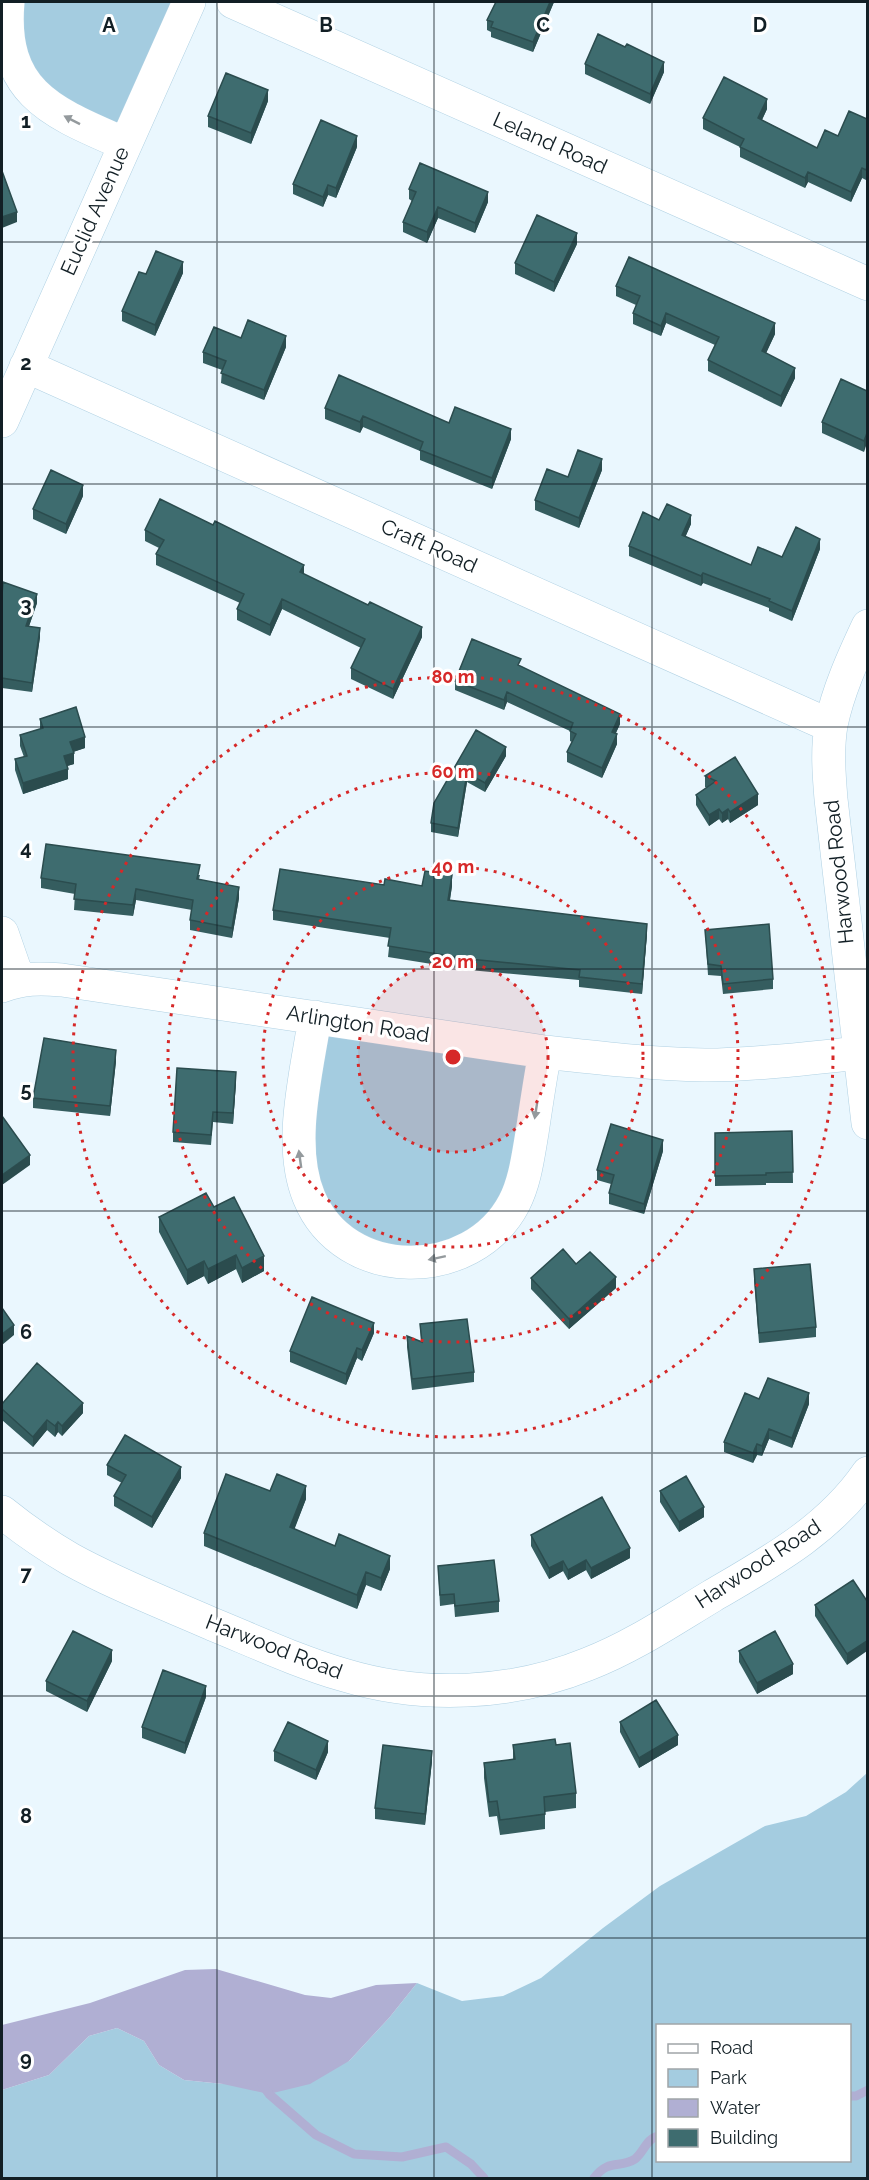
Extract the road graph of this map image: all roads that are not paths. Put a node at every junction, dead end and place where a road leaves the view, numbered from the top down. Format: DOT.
graph roads {
  1 [pos="8,2"];
  2 [pos="189,2"];
  3 [pos="233,2"];
  4 [pos="125,144"];
  5 [pos="867,284"];
  6 [pos="26,366"];
  7 [pos="2,421"];
  8 [pos="867,626"];
  9 [pos="831,726"];
  10 [pos="2,933"];
  11 [pos="10,982"];
  12 [pos="315,1017"];
  13 [pos="545,1052"];
  14 [pos="860,1053"];
  15 [pos="867,1123"];
  16 [pos="867,1473"];
  17 [pos="2,1512"];
  4 -- 1 [label="street, one-way"];
  2 -- 4 [label="street, Euclid Avenue"];
  3 -- 5 [label="street, Leland Road"];
  4 -- 6 [label="street, Euclid Avenue"];
  6 -- 7 [label="street, Euclid Avenue"];
  6 -- 9 [label="street, Craft Road"];
  8 -- 9 [label="street, Harwood Road"];
  9 -- 14 [label="street, Harwood Road"];
  10 -- 11 [label="street"];
  11 -- 12 [label="street, Arlington Road"];
  12 -- 13 [label="street, Arlington Road"];
  13 -- 12 [label="street, one-way"];
  13 -- 14 [label="street, Arlington Road"];
  14 -- 15 [label="street, Harwood Road"];
  16 -- 17 [label="street, Harwood Road"];
}
